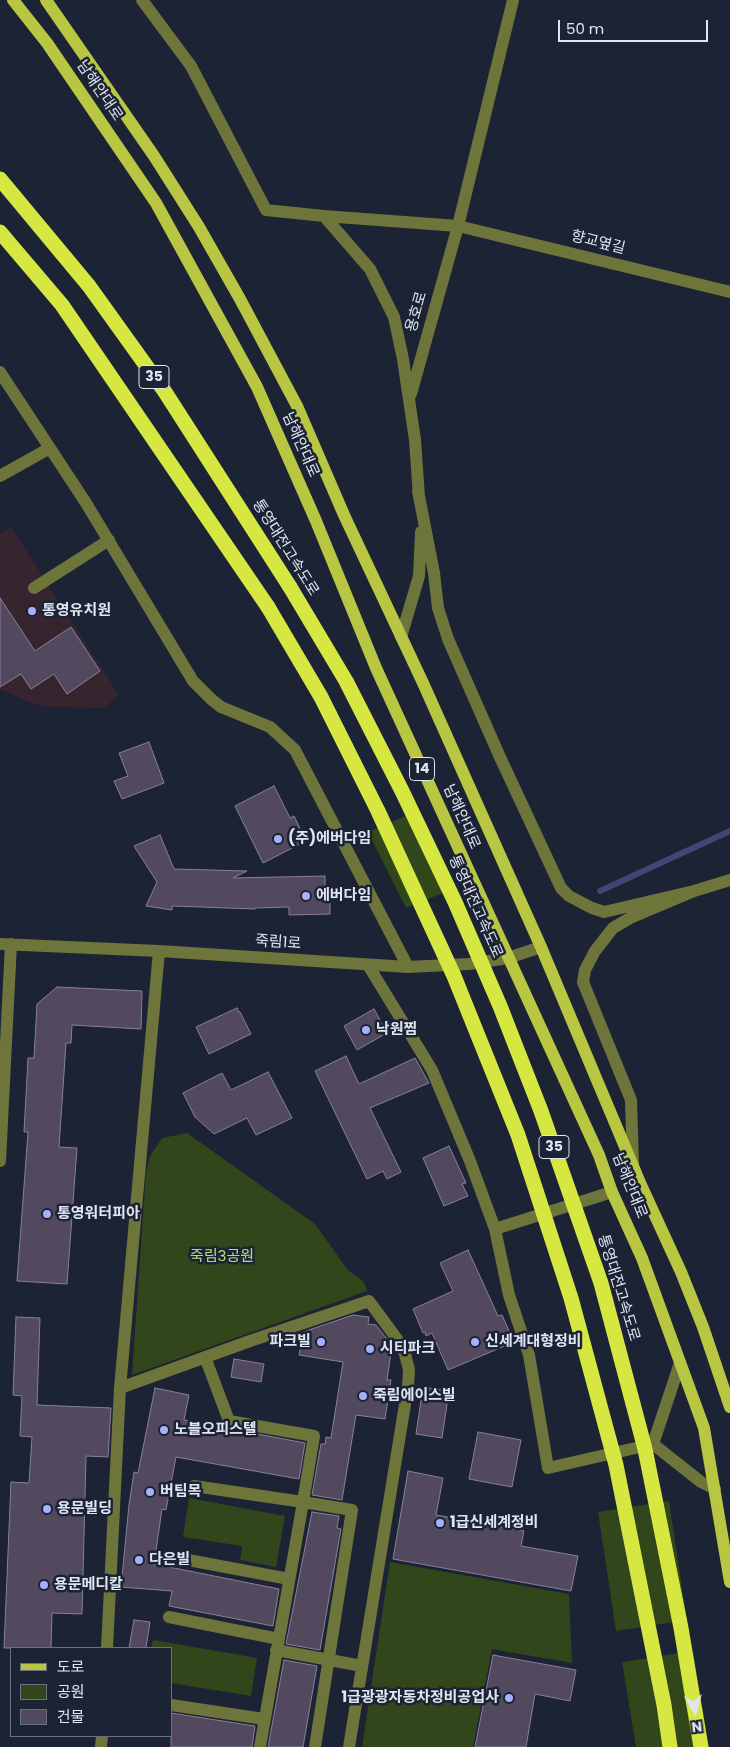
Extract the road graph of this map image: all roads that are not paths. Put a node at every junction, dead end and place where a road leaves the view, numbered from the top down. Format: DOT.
graph roads {
  1 [pos="13,0"];
  2 [pos="46,0"];
  3 [pos="142,0"];
  4 [pos="513,0"];
  5 [pos="0,180"];
  6 [pos="324,216"];
  7 [pos="458,226"];
  8 [pos="0,232"];
  9 [pos="730,292"];
  10 [pos="0,372"];
  11 [pos="409,399"];
  12 [pos="50,448"];
  13 [pos="0,476"];
  14 [pos="418,491"];
  15 [pos="109,540"];
  16 [pos="34,588"];
  17 [pos="401,637"];
  18 [pos="730,880"];
  19 [pos="694,891"];
  20 [pos="6,944"];
  21 [pos="540,948"];
  22 [pos="159,951"];
  23 [pos="508,958"];
  24 [pos="368,965"];
  25 [pos="408,968"];
  26 [pos="0,1161"];
  27 [pos="633,1166"];
  28 [pos="612,1192"];
  29 [pos="495,1229"];
  30 [pos="205,1357"];
  31 [pos="680,1363"];
  32 [pos="120,1388"];
  33 [pos="730,1407"];
  34 [pos="653,1444"];
  35 [pos="194,1486"];
  36 [pos="715,1489"];
  37 [pos="303,1502"];
  38 [pos="183,1559"];
  39 [pos="289,1579"];
  40 [pos="730,1582"];
  41 [pos="169,1617"];
  42 [pos="277,1644"];
  43 [pos="107,1647"];
  44 [pos="328,1660"];
  45 [pos="362,1666"];
  46 [pos="172,1705"];
  47 [pos="264,1719"];
  48 [pos="260,1747"];
  49 [pos="315,1747"];
  50 [pos="349,1747"];
  51 [pos="670,1747"];
  52 [pos="701,1747"];
  1 -- 23 [label="main road, 남해안대로 / 14"];
  2 -- 17 [label="main road, 남해안대로 / 14"];
  3 -- 6 [label="street, 향교옆길"];
  4 -- 7 [label="street, 용호로"];
  5 -- 52 [label="highway, 통영대전고속도로 / 35, bridge"];
  6 -- 7 [label="street, 향교옆길"];
  6 -- 11 [label="street"];
  7 -- 9 [label="street, 향교옆길"];
  7 -- 11 [label="street, 용호로"];
  8 -- 51 [label="highway, 35, bridge"];
  10 -- 12 [label="street"];
  11 -- 14 [label="street, 용호로"];
  12 -- 13 [label="street"];
  12 -- 15 [label="street"];
  14 -- 17 [label="street, 용호로"];
  14 -- 19 [label="street"];
  15 -- 16 [label="street"];
  15 -- 25 [label="street"];
  17 -- 21 [label="main road, 남해안대로 / 14"];
  18 -- 19 [label="street"];
  19 -- 27 [label="street"];
  20 -- 22 [label="street, 죽림1로"];
  20 -- 26 [label="street, 죽림1로"];
  21 -- 23 [label="street, 죽림1로"];
  21 -- 27 [label="main road, 남해안대로 / 14"];
  22 -- 24 [label="street, 죽림1로"];
  22 -- 32 [label="street"];
  23 -- 25 [label="street, 죽림1로"];
  23 -- 28 [label="main road, 남해안대로 / 14"];
  24 -- 25 [label="street, 죽림1로"];
  24 -- 29 [label="street"];
  27 -- 33 [label="main road, 남해안대로 / 14"];
  28 -- 29 [label="street"];
  28 -- 31 [label="main road, 남해안대로 / 14"];
  29 -- 34 [label="street"];
  30 -- 32 [label="street"];
  30 -- 37 [label="street"];
  30 -- 45 [label="street"];
  31 -- 34 [label="street"];
  31 -- 36 [label="main road, 남해안대로 / 14"];
  32 -- 43 [label="street"];
  34 -- 36 [label="street"];
  35 -- 37 [label="street"];
  36 -- 40 [label="main road, 남해안대로 / 14"];
  37 -- 39 [label="street"];
  37 -- 44 [label="street"];
  38 -- 39 [label="street"];
  39 -- 42 [label="street"];
  41 -- 42 [label="street"];
  42 -- 44 [label="street"];
  42 -- 47 [label="street"];
  44 -- 45 [label="street"];
  44 -- 49 [label="street"];
  45 -- 50 [label="street"];
  46 -- 47 [label="street"];
  47 -- 48 [label="street"];
}
